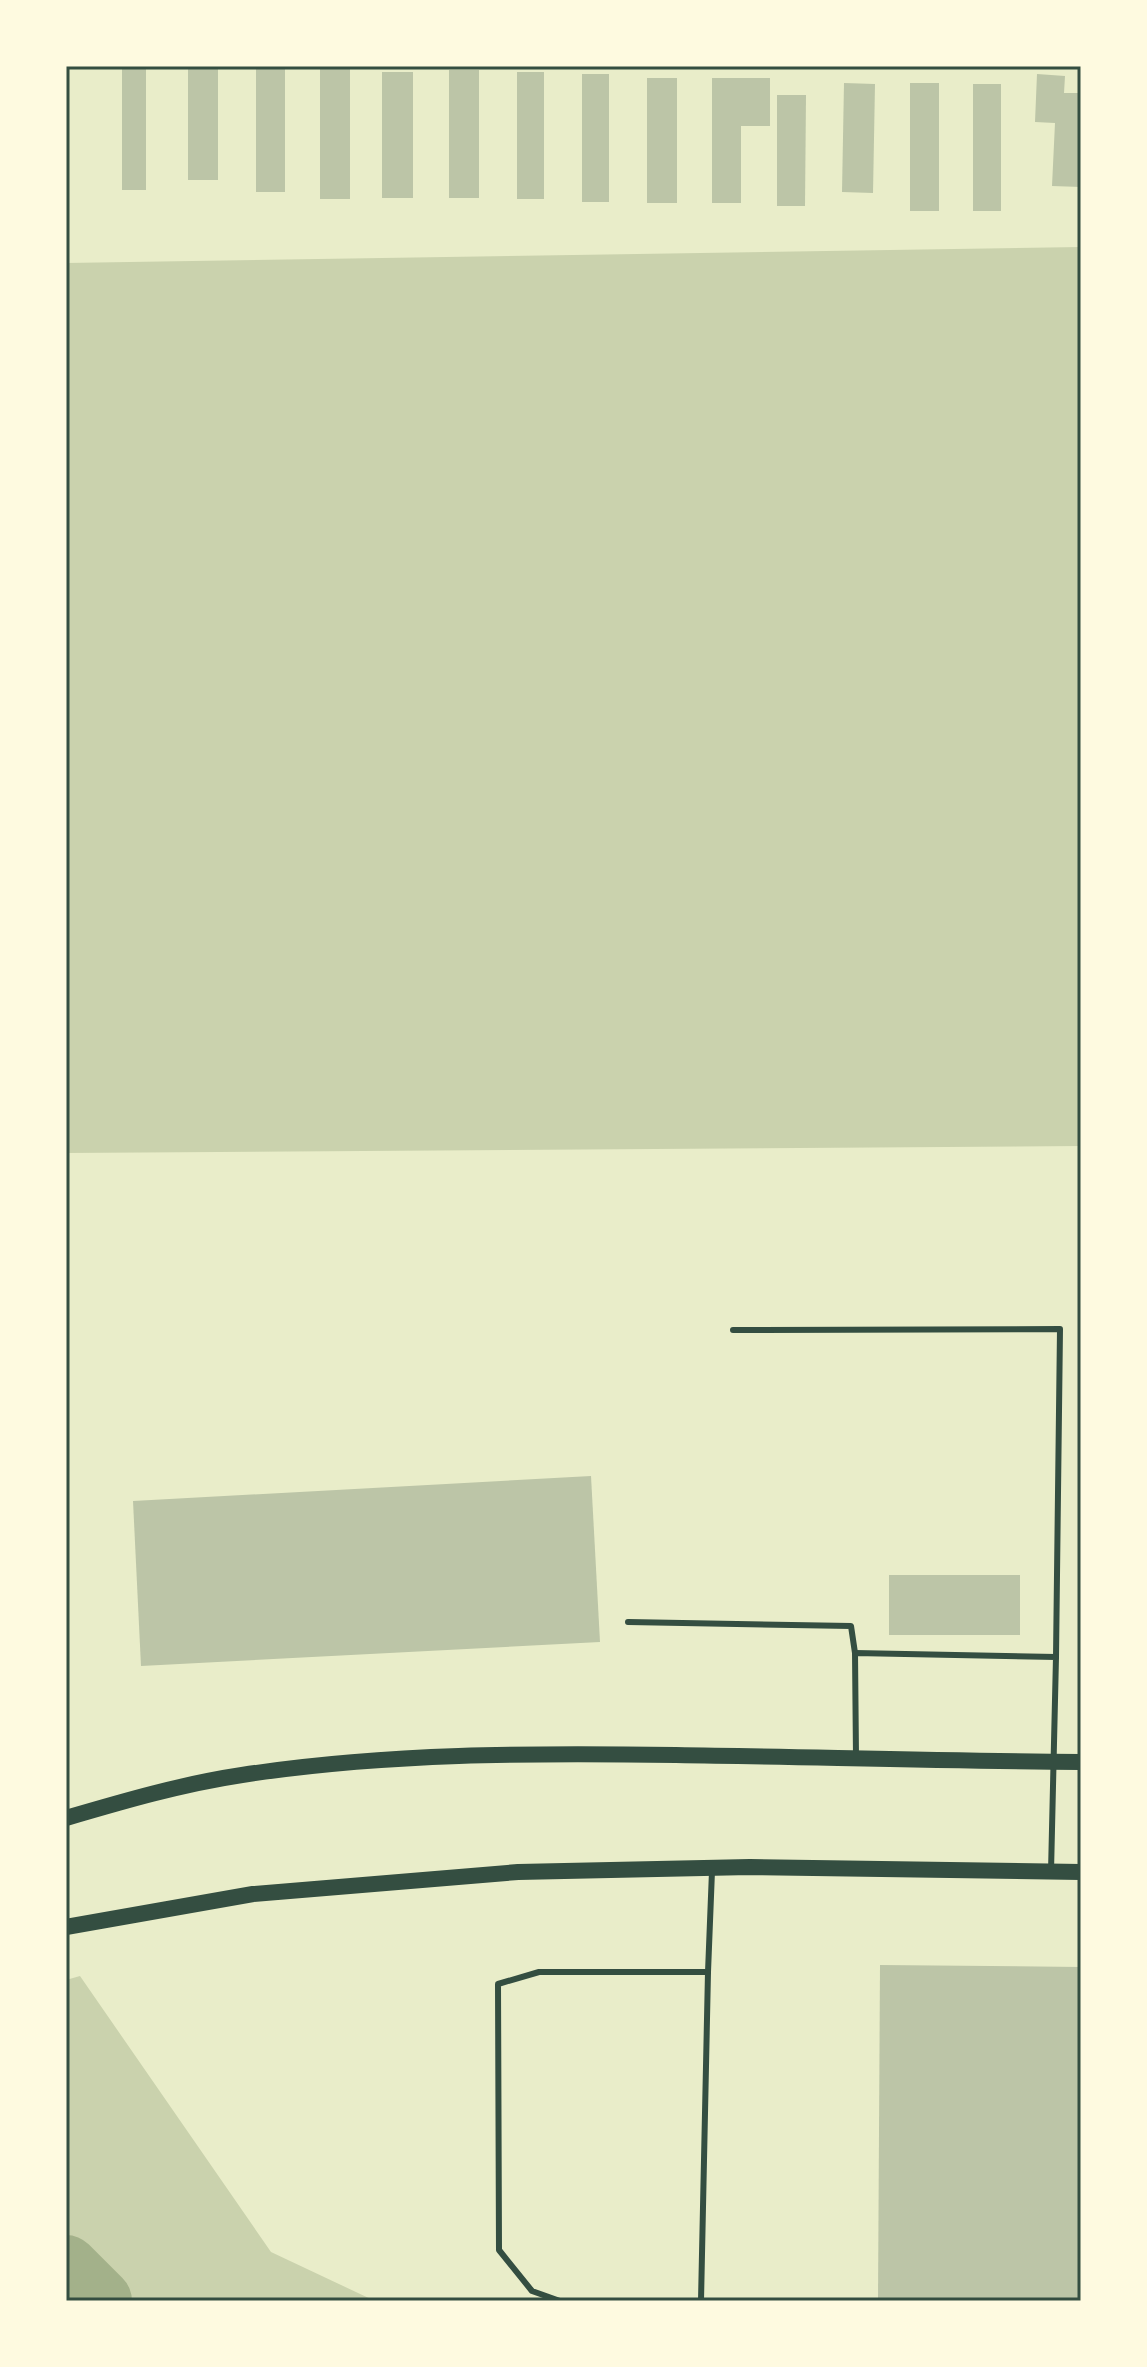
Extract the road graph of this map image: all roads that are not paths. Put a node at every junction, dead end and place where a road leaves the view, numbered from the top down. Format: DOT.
graph roads {
  1 [pos="733,1330"];
  2 [pos="628,1622"];
  3 [pos="855,1653"];
  4 [pos="1056,1657"];
  5 [pos="856,1758"];
  6 [pos="1054,1762"];
  7 [pos="1081,1762"];
  8 [pos="66,1818"];
  9 [pos="712,1867"];
  10 [pos="1051,1872"];
  11 [pos="1081,1872"];
  12 [pos="69,1926"];
  13 [pos="708,1972"];
  14 [pos="560,2301"];
  15 [pos="701,2301"];
  1 -- 4 [label="lane"];
  2 -- 3 [label="lane"];
  3 -- 4 [label="lane"];
  3 -- 5 [label="lane"];
  4 -- 6 [label="lane"];
  5 -- 6 [label="main road"];
  5 -- 8 [label="main road"];
  6 -- 7 [label="main road"];
  6 -- 10 [label="lane"];
  9 -- 10 [label="main road"];
  9 -- 12 [label="main road"];
  9 -- 13 [label="lane"];
  10 -- 11 [label="main road"];
  13 -- 14 [label="lane"];
  13 -- 15 [label="lane"];
}
